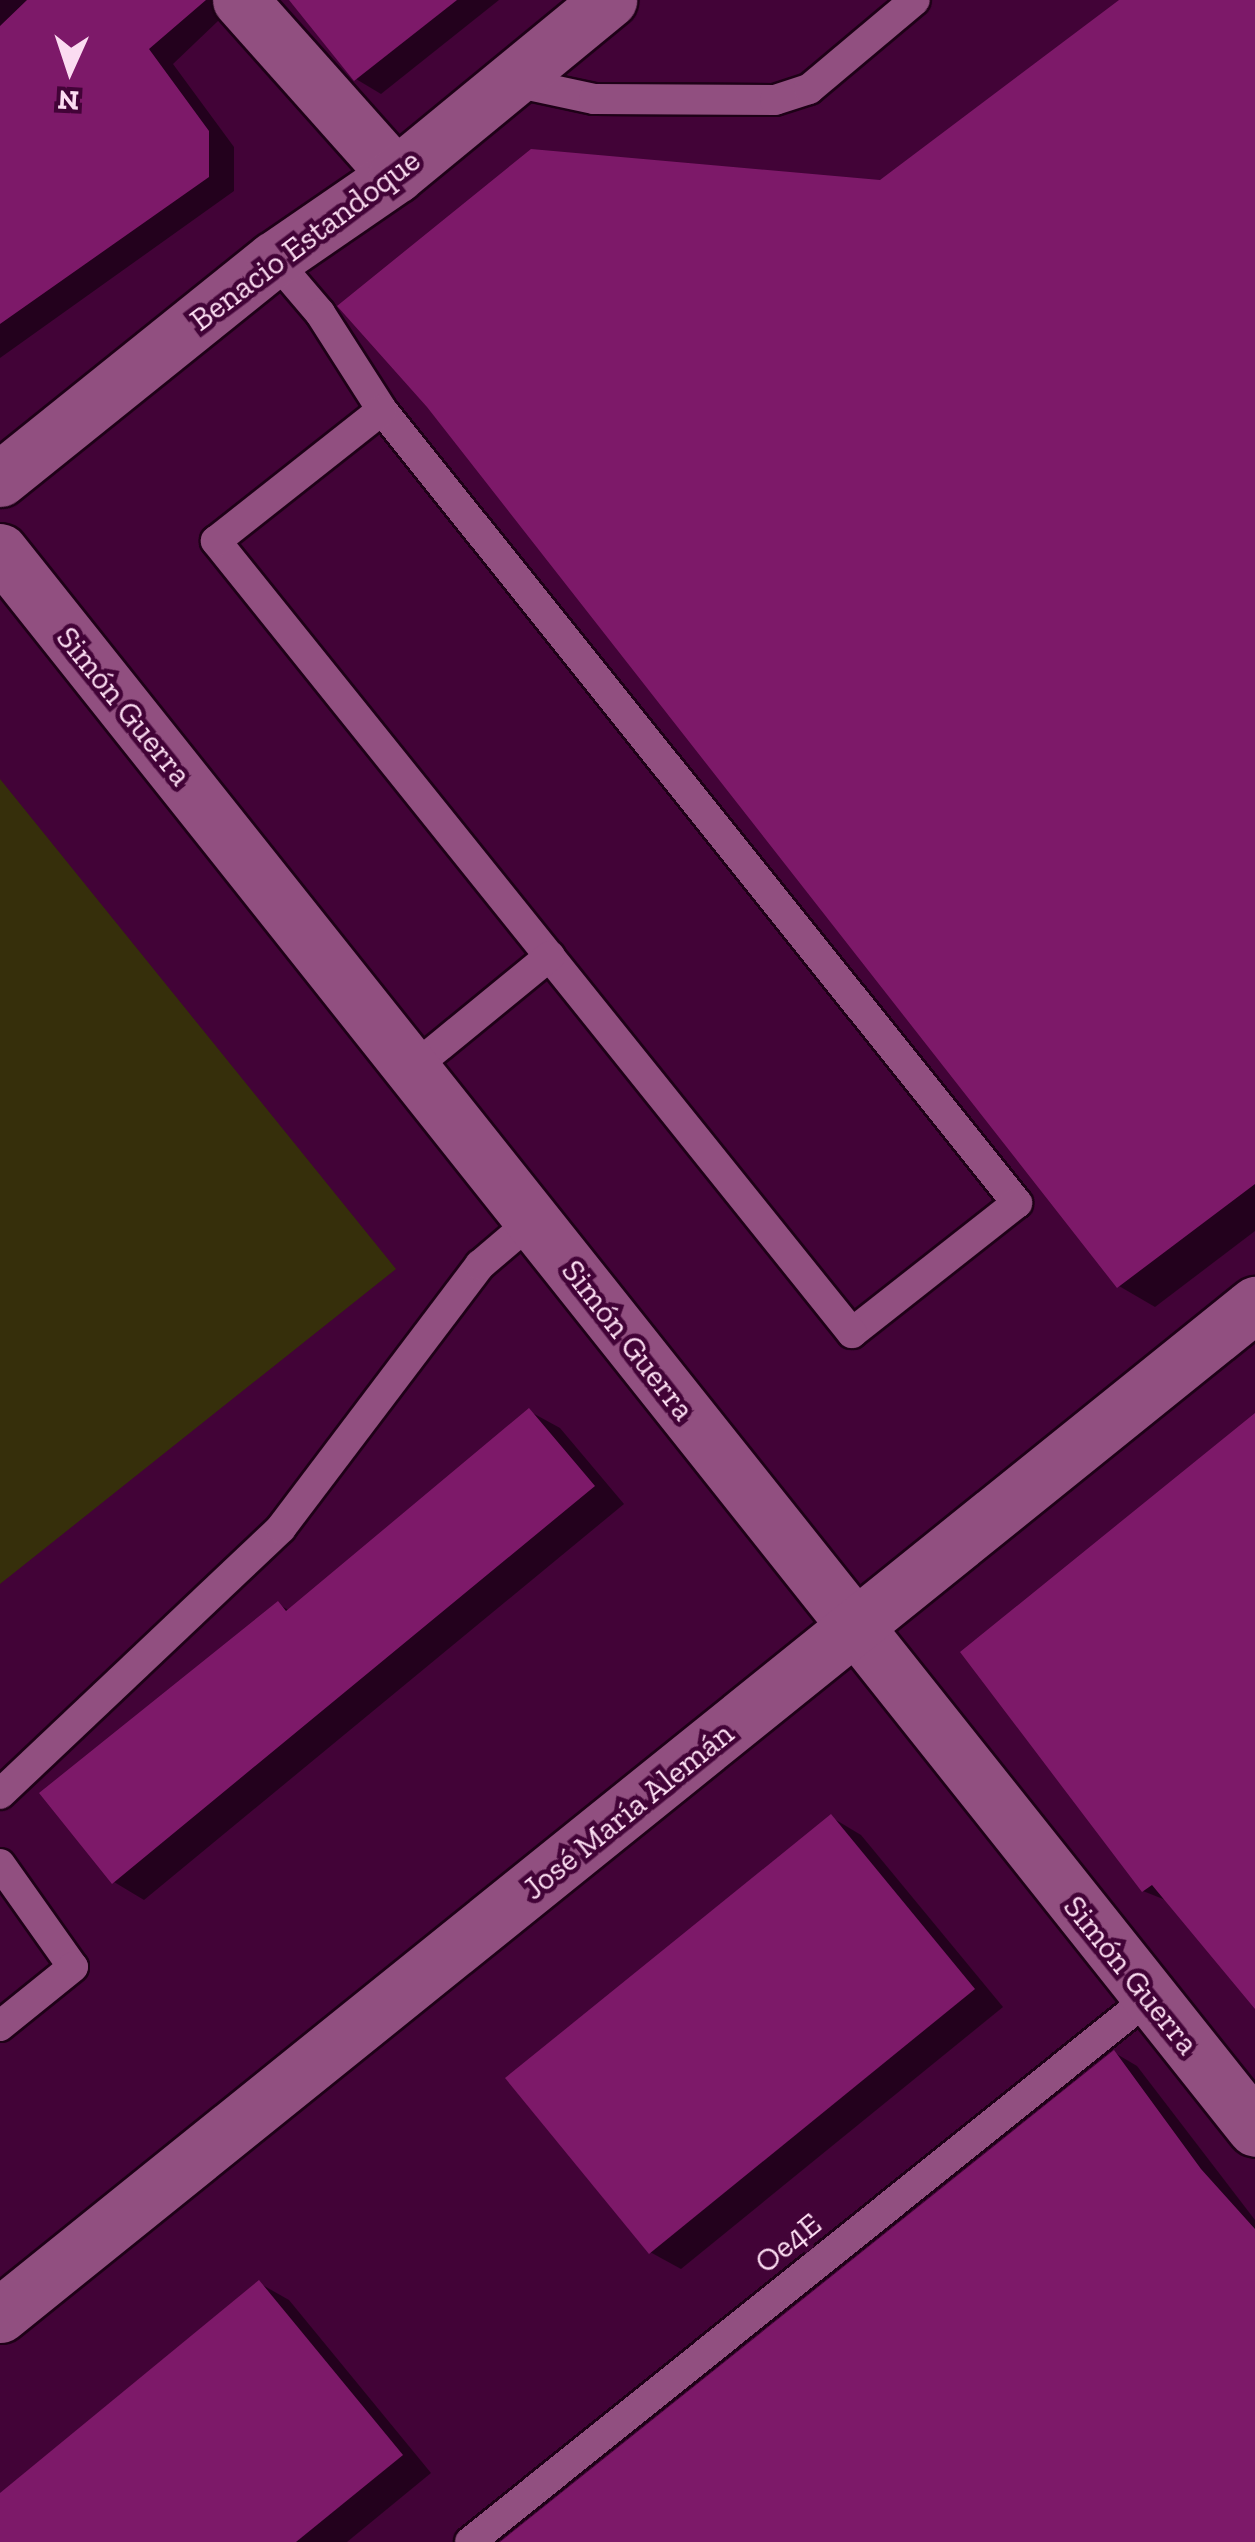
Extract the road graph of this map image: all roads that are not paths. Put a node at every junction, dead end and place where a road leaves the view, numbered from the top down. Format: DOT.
graph roads {
  1 [pos="240,0"];
  2 [pos="609,0"];
  3 [pos="914,0"];
  4 [pos="510,81"];
  5 [pos="396,175"];
  6 [pos="274,258"];
  7 [pos="382,410"];
  8 [pos="0,479"];
  9 [pos="0,551"];
  10 [pos="550,956"];
  11 [pos="413,1068"];
  12 [pos="534,1219"];
  13 [pos="1255,1304"];
  14 [pos="854,1629"];
  15 [pos="0,1794"];
  16 [pos="0,1864"];
  17 [pos="1149,1998"];
  18 [pos="0,2026"];
  19 [pos="1255,2129"];
  20 [pos="0,2315"];
  21 [pos="470,2542"];
  1 -- 5 [label="street"];
  2 -- 4 [label="street, Benacio Estandoque"];
  3 -- 4 [label="lane"];
  4 -- 5 [label="street, Benacio Estandoque"];
  5 -- 6 [label="street, Benacio Estandoque"];
  6 -- 7 [label="lane"];
  6 -- 8 [label="street, Benacio Estandoque"];
  7 -- 10 [label="lane"];
  7 -- 10 [label="lane"];
  9 -- 11 [label="street, Simón Guerra"];
  10 -- 11 [label="lane"];
  11 -- 12 [label="street, Simón Guerra"];
  12 -- 14 [label="street, Simón Guerra"];
  12 -- 15 [label="lane"];
  13 -- 14 [label="street, José María Alemán"];
  14 -- 17 [label="street, Simón Guerra"];
  14 -- 20 [label="street, José María Alemán"];
  16 -- 18 [label="lane"];
  17 -- 19 [label="street, Simón Guerra"];
  17 -- 21 [label="lane, Oe4E"];
}
